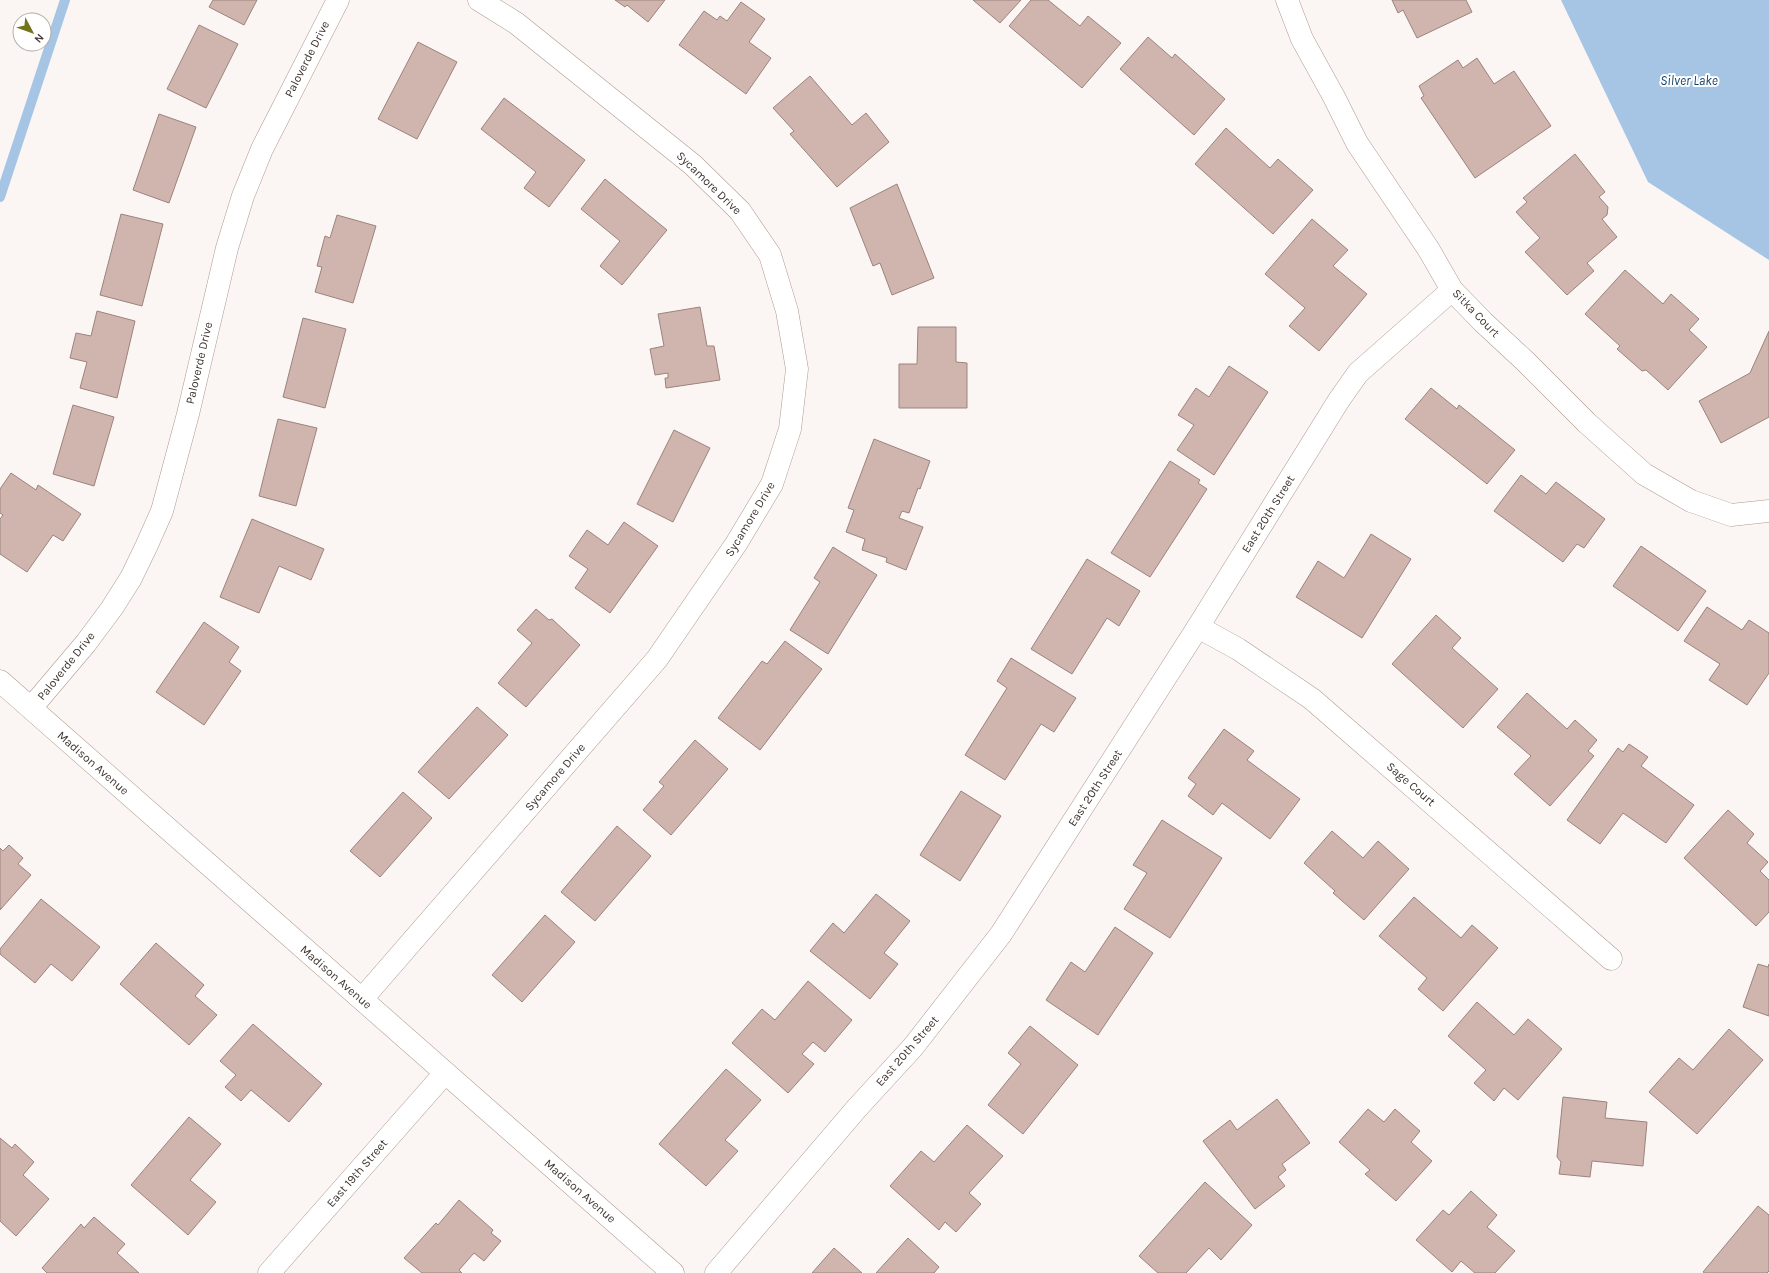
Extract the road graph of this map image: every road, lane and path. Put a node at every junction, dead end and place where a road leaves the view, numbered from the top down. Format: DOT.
graph roads {
  1 [pos="338,0"];
  2 [pos="479,0"];
  3 [pos="1287,0"];
  4 [pos="1452,290"];
  5 [pos="1769,511"];
  6 [pos="1198,627"];
  7 [pos="0,681"];
  8 [pos="31,708"];
  9 [pos="1611,959"];
  10 [pos="362,1000"];
  11 [pos="445,1073"];
  12 [pos="269,1273"];
  13 [pos="673,1273"];
  14 [pos="716,1273"];
  1 -- 8 [label="street, Paloverde Drive"];
  2 -- 10 [label="street, Sycamore Drive"];
  3 -- 4 [label="street, Sitka Court"];
  4 -- 5 [label="street, Sitka Court"];
  4 -- 6 [label="street, East 20th Street"];
  6 -- 9 [label="street, Sage Court"];
  6 -- 14 [label="street, East 20th Street"];
  7 -- 8 [label="street, Madison Avenue"];
  8 -- 10 [label="street, Madison Avenue"];
  10 -- 11 [label="street, Madison Avenue"];
  11 -- 12 [label="street, East 19th Street"];
  11 -- 13 [label="street, Madison Avenue"];
}
